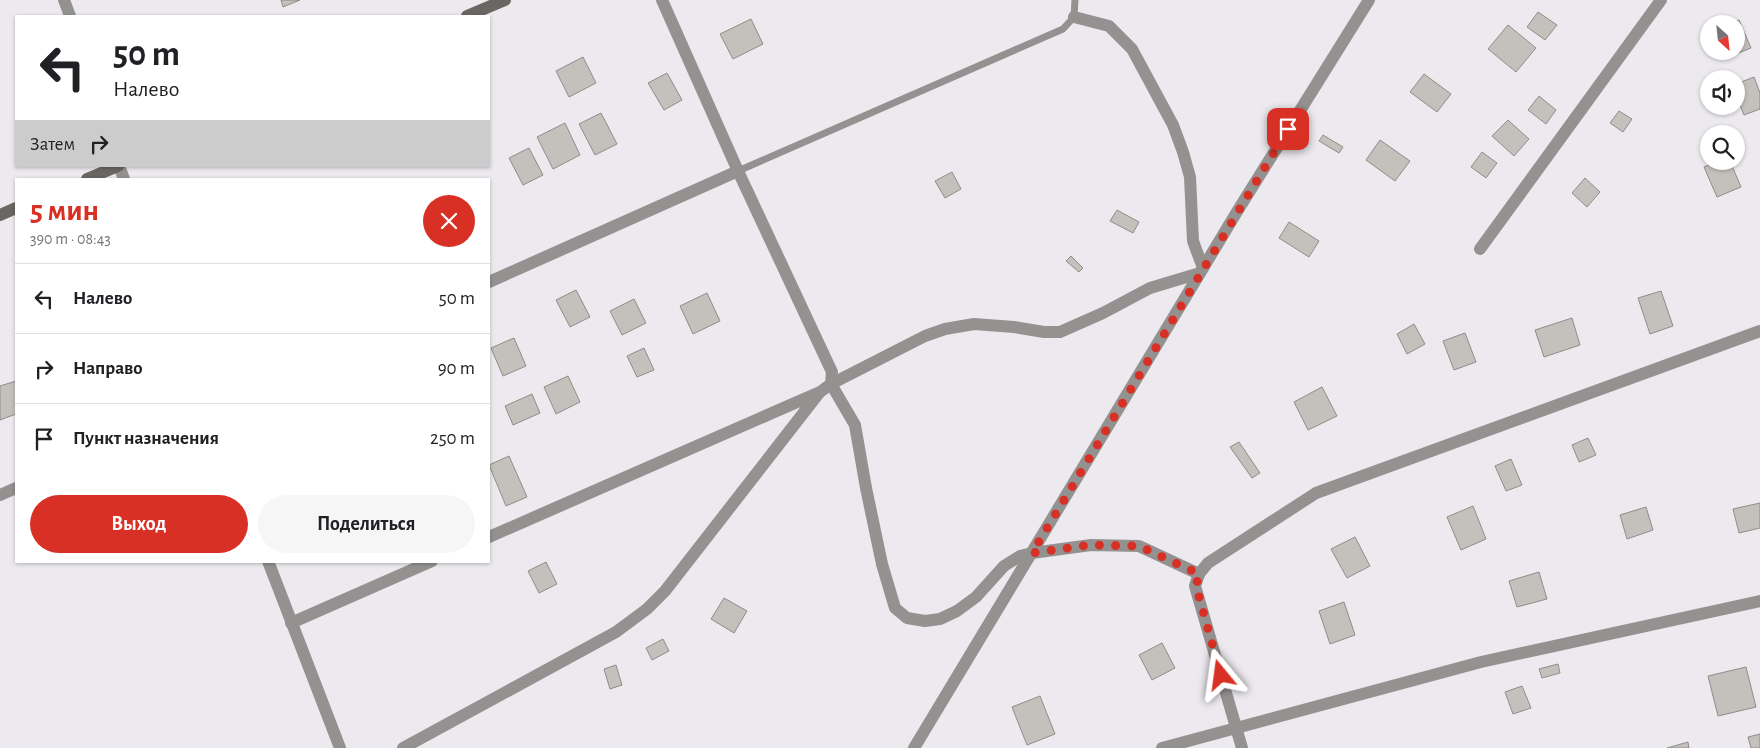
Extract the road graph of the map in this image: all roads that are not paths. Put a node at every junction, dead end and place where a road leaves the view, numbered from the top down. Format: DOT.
graph roads {
  1 [pos="64,0"];
  2 [pos="505,0"];
  3 [pos="662,0"];
  4 [pos="1075,0"];
  5 [pos="1368,0"];
  6 [pos="1660,0"];
  7 [pos="70,15"];
  8 [pos="469,15"];
  9 [pos="1074,17"];
  10 [pos="117,167"];
  11 [pos="738,170"];
  12 [pos="90,178"];
  13 [pos="15,208"];
  14 [pos="0,215"];
  15 [pos="1480,248"];
  16 [pos="1202,270"];
  17 [pos="490,282"];
  18 [pos="1760,331"];
  19 [pos="825,388"];
  20 [pos="15,488"];
  21 [pos="0,496"];
  22 [pos="490,536"];
  23 [pos="1032,553"];
  24 [pos="269,563"];
  25 [pos="427,563"];
  26 [pos="1199,574"];
  27 [pos="1760,601"];
  28 [pos="291,623"];
  29 [pos="1236,728"];
  30 [pos="340,748"];
  31 [pos="403,748"];
  32 [pos="914,748"];
  33 [pos="1162,748"];
  34 [pos="1242,748"];
  1 -- 7 [label="street"];
  2 -- 8 [label="street"];
  3 -- 11 [label="street"];
  4 -- 9 [label="lane"];
  5 -- 16 [label="street"];
  6 -- 15 [label="street"];
  9 -- 11 [label="lane"];
  9 -- 16 [label="street"];
  10 -- 12 [label="street"];
  11 -- 17 [label="street"];
  11 -- 19 [label="street"];
  13 -- 14 [label="street"];
  16 -- 19 [label="street"];
  16 -- 23 [label="street"];
  18 -- 26 [label="street"];
  19 -- 22 [label="street"];
  19 -- 23 [label="street"];
  19 -- 31 [label="street"];
  20 -- 21 [label="street"];
  23 -- 26 [label="street"];
  23 -- 32 [label="street"];
  24 -- 28 [label="street"];
  25 -- 28 [label="street"];
  26 -- 29 [label="street"];
  27 -- 29 [label="street"];
  28 -- 30 [label="street"];
  29 -- 33 [label="street"];
  29 -- 34 [label="street"];
}
